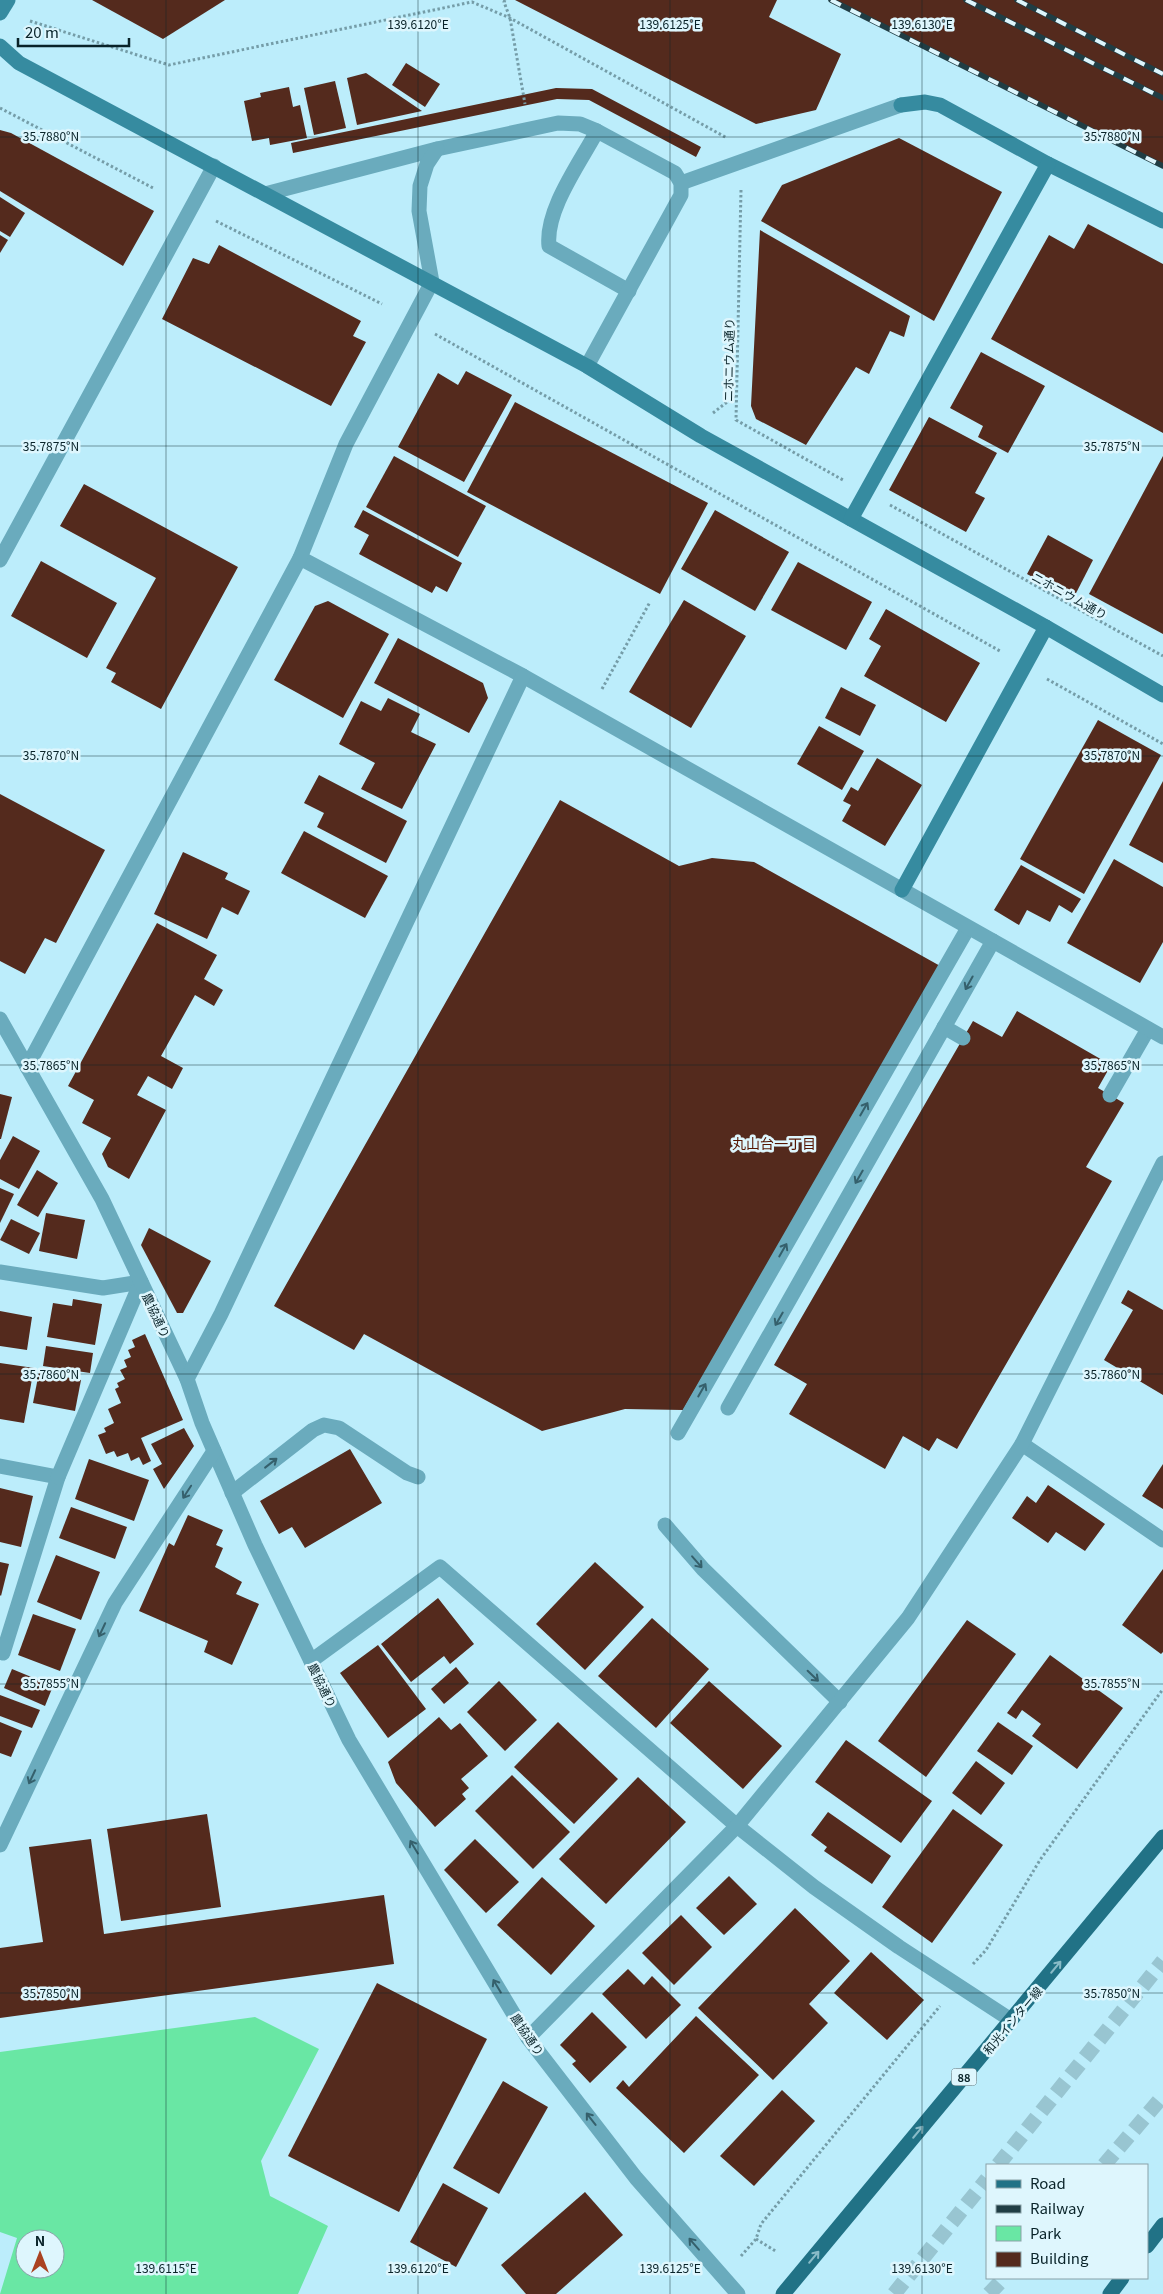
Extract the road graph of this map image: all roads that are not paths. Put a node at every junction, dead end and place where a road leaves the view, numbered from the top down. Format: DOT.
graph roads {
  1 [pos="8,0"];
  2 [pos="0,12"];
  3 [pos="0,46"];
  4 [pos="597,131"];
  5 [pos="437,149"];
  6 [pos="1048,164"];
  7 [pos="214,166"];
  8 [pos="681,183"];
  9 [pos="265,194"];
  10 [pos="1163,221"];
  11 [pos="432,282"];
  12 [pos="629,291"];
  13 [pos="587,366"];
  14 [pos="852,519"];
  15 [pos="300,558"];
  16 [pos="0,560"];
  17 [pos="1046,627"];
  18 [pos="523,676"];
  19 [pos="1163,694"];
  20 [pos="902,890"];
  21 [pos="968,928"];
  22 [pos="993,941"];
  23 [pos="0,1019"];
  24 [pos="944,1027"];
  25 [pos="1148,1029"];
  26 [pos="1163,1037"];
  27 [pos="963,1038"];
  28 [pos="27,1067"];
  29 [pos="1110,1095"];
  30 [pos="1163,1163"];
  31 [pos="0,1272"];
  32 [pos="141,1282"];
  33 [pos="186,1379"];
  34 [pos="728,1408"];
  35 [pos="678,1433"];
  36 [pos="1022,1444"];
  37 [pos="214,1451"];
  38 [pos="0,1466"];
  39 [pos="58,1477"];
  40 [pos="418,1477"];
  41 [pos="232,1493"];
  42 [pos="665,1525"];
  43 [pos="1163,1540"];
  44 [pos="0,1652"];
  45 [pos="311,1661"];
  46 [pos="840,1702"];
  47 [pos="1163,1825"];
  48 [pos="737,1826"];
  49 [pos="1163,1837"];
  50 [pos="0,1845"];
  51 [pos="1145,1860"];
  52 [pos="1011,2020"];
  53 [pos="528,2038"];
  54 [pos="1163,2225"];
  55 [pos="1148,2245"];
  56 [pos="1121,2279"];
  57 [pos="738,2294"];
  58 [pos="783,2294"];
  59 [pos="1110,2294"];
  1 -- 2 [label="street"];
  3 -- 7 [label="street"];
  4 -- 5 [label="street"];
  4 -- 8 [label="street"];
  4 -- 12 [label="street"];
  5 -- 9 [label="street"];
  5 -- 11 [label="street"];
  6 -- 8 [label="street"];
  6 -- 10 [label="street"];
  6 -- 14 [label="street"];
  7 -- 9 [label="street"];
  7 -- 16 [label="street"];
  8 -- 12 [label="street"];
  9 -- 11 [label="street"];
  11 -- 13 [label="street"];
  11 -- 15 [label="street"];
  12 -- 13 [label="street"];
  13 -- 14 [label="street"];
  14 -- 17 [label="street"];
  15 -- 18 [label="street"];
  15 -- 28 [label="street"];
  17 -- 19 [label="street"];
  17 -- 20 [label="street"];
  18 -- 20 [label="street"];
  18 -- 33 [label="street"];
  20 -- 21 [label="street"];
  21 -- 22 [label="street"];
  35 -- 21 [label="street, one-way"];
  22 -- 24 [label="street, one-way"];
  22 -- 25 [label="street"];
  23 -- 28 [label="street, 農協通り"];
  24 -- 27 [label="street"];
  24 -- 34 [label="street, one-way"];
  25 -- 26 [label="street"];
  25 -- 29 [label="street"];
  28 -- 32 [label="street, 農協通り"];
  30 -- 36 [label="street"];
  31 -- 32 [label="street"];
  32 -- 33 [label="street, 農協通り"];
  32 -- 39 [label="street"];
  33 -- 37 [label="street, 農協通り"];
  36 -- 43 [label="street"];
  36 -- 46 [label="street"];
  37 -- 41 [label="street, 農協通り"];
  37 -- 50 [label="street, one-way"];
  38 -- 39 [label="street"];
  39 -- 44 [label="street"];
  41 -- 40 [label="street, one-way"];
  41 -- 45 [label="street, 農協通り"];
  42 -- 46 [label="street, one-way"];
  45 -- 48 [label="street"];
  53 -- 45 [label="street, 農協通り, one-way"];
  46 -- 48 [label="street"];
  47 -- 51 [label="main road, 88"];
  48 -- 52 [label="street"];
  48 -- 53 [label="street"];
  49 -- 51 [label="main road, 和光インター線 / 88"];
  52 -- 51 [label="main road, 和光インター線 / 88, one-way"];
  58 -- 52 [label="main road, 和光インター線 / 88, one-way"];
  57 -- 53 [label="street, 農協通り, one-way"];
  54 -- 55 [label="main road"];
  56 -- 59 [label="main road"];
}
